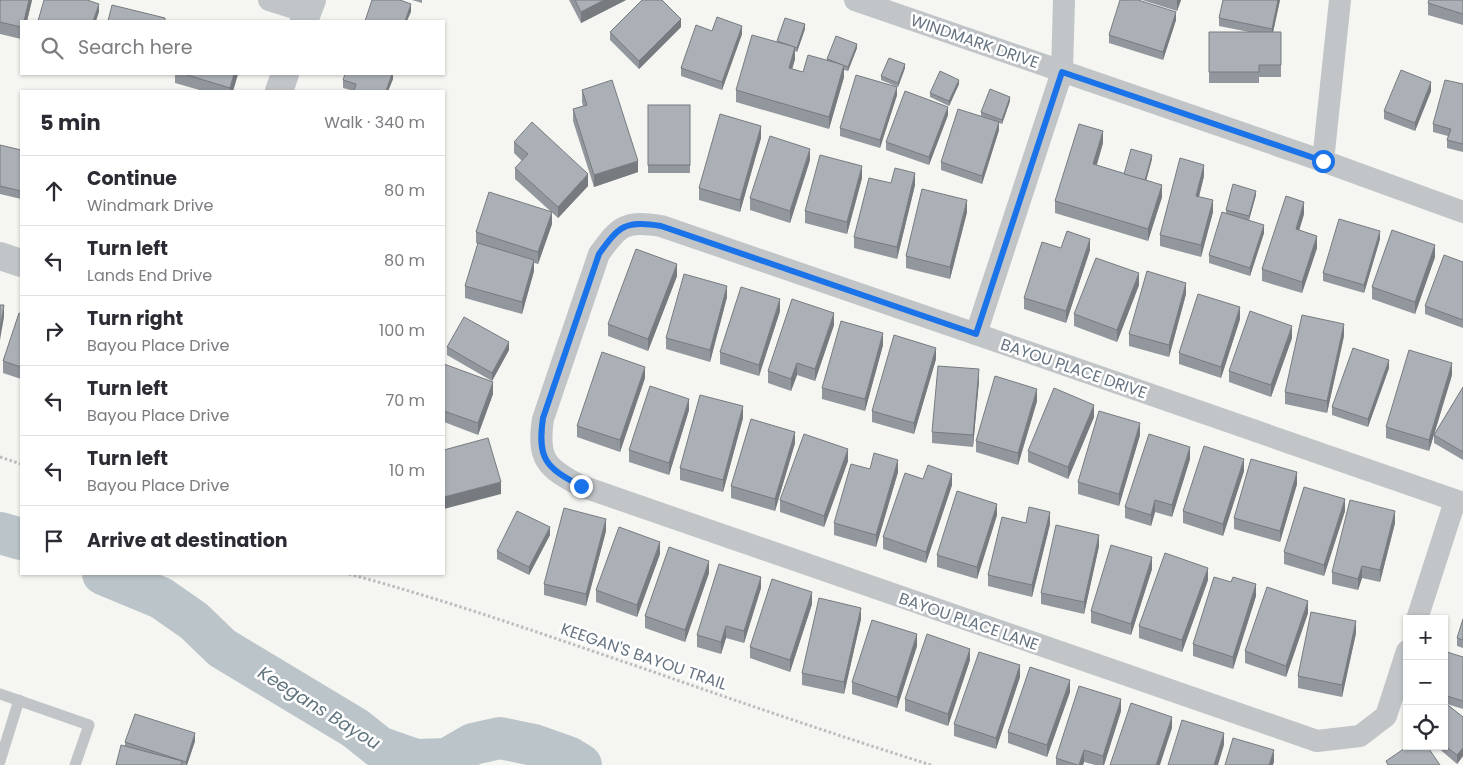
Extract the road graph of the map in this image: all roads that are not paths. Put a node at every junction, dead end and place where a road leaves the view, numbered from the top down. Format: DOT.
graph roads {
  1 [pos="269,0"];
  2 [pos="855,0"];
  3 [pos="1064,0"];
  4 [pos="1340,0"];
  5 [pos="308,11"];
  6 [pos="1062,72"];
  7 [pos="285,75"];
  8 [pos="279,90"];
  9 [pos="1323,161"];
  10 [pos="1463,212"];
  11 [pos="0,256"];
  12 [pos="20,263"];
  13 [pos="976,334"];
  14 [pos="581,486"];
  15 [pos="1459,502"];
  16 [pos="1418,615"];
  17 [pos="1404,660"];
  18 [pos="0,694"];
  19 [pos="19,700"];
  20 [pos="0,762"];
  21 [pos="75,765"];
  1 -- 5 [label="street"];
  2 -- 6 [label="street, WINDMARK DRIVE"];
  3 -- 6 [label="street"];
  4 -- 9 [label="street"];
  6 -- 9 [label="street, WINDMARK DRIVE"];
  6 -- 13 [label="street"];
  7 -- 8 [label="street"];
  9 -- 10 [label="street, WINDMARK DRIVE"];
  11 -- 12 [label="street"];
  13 -- 14 [label="street, BAYOU PLACE DRIVE"];
  13 -- 15 [label="street, BAYOU PLACE DRIVE"];
  14 -- 17 [label="street, BAYOU PLACE LANE"];
  15 -- 16 [label="street"];
  18 -- 19 [label="lane"];
  19 -- 20 [label="lane"];
  19 -- 21 [label="lane"];
}
